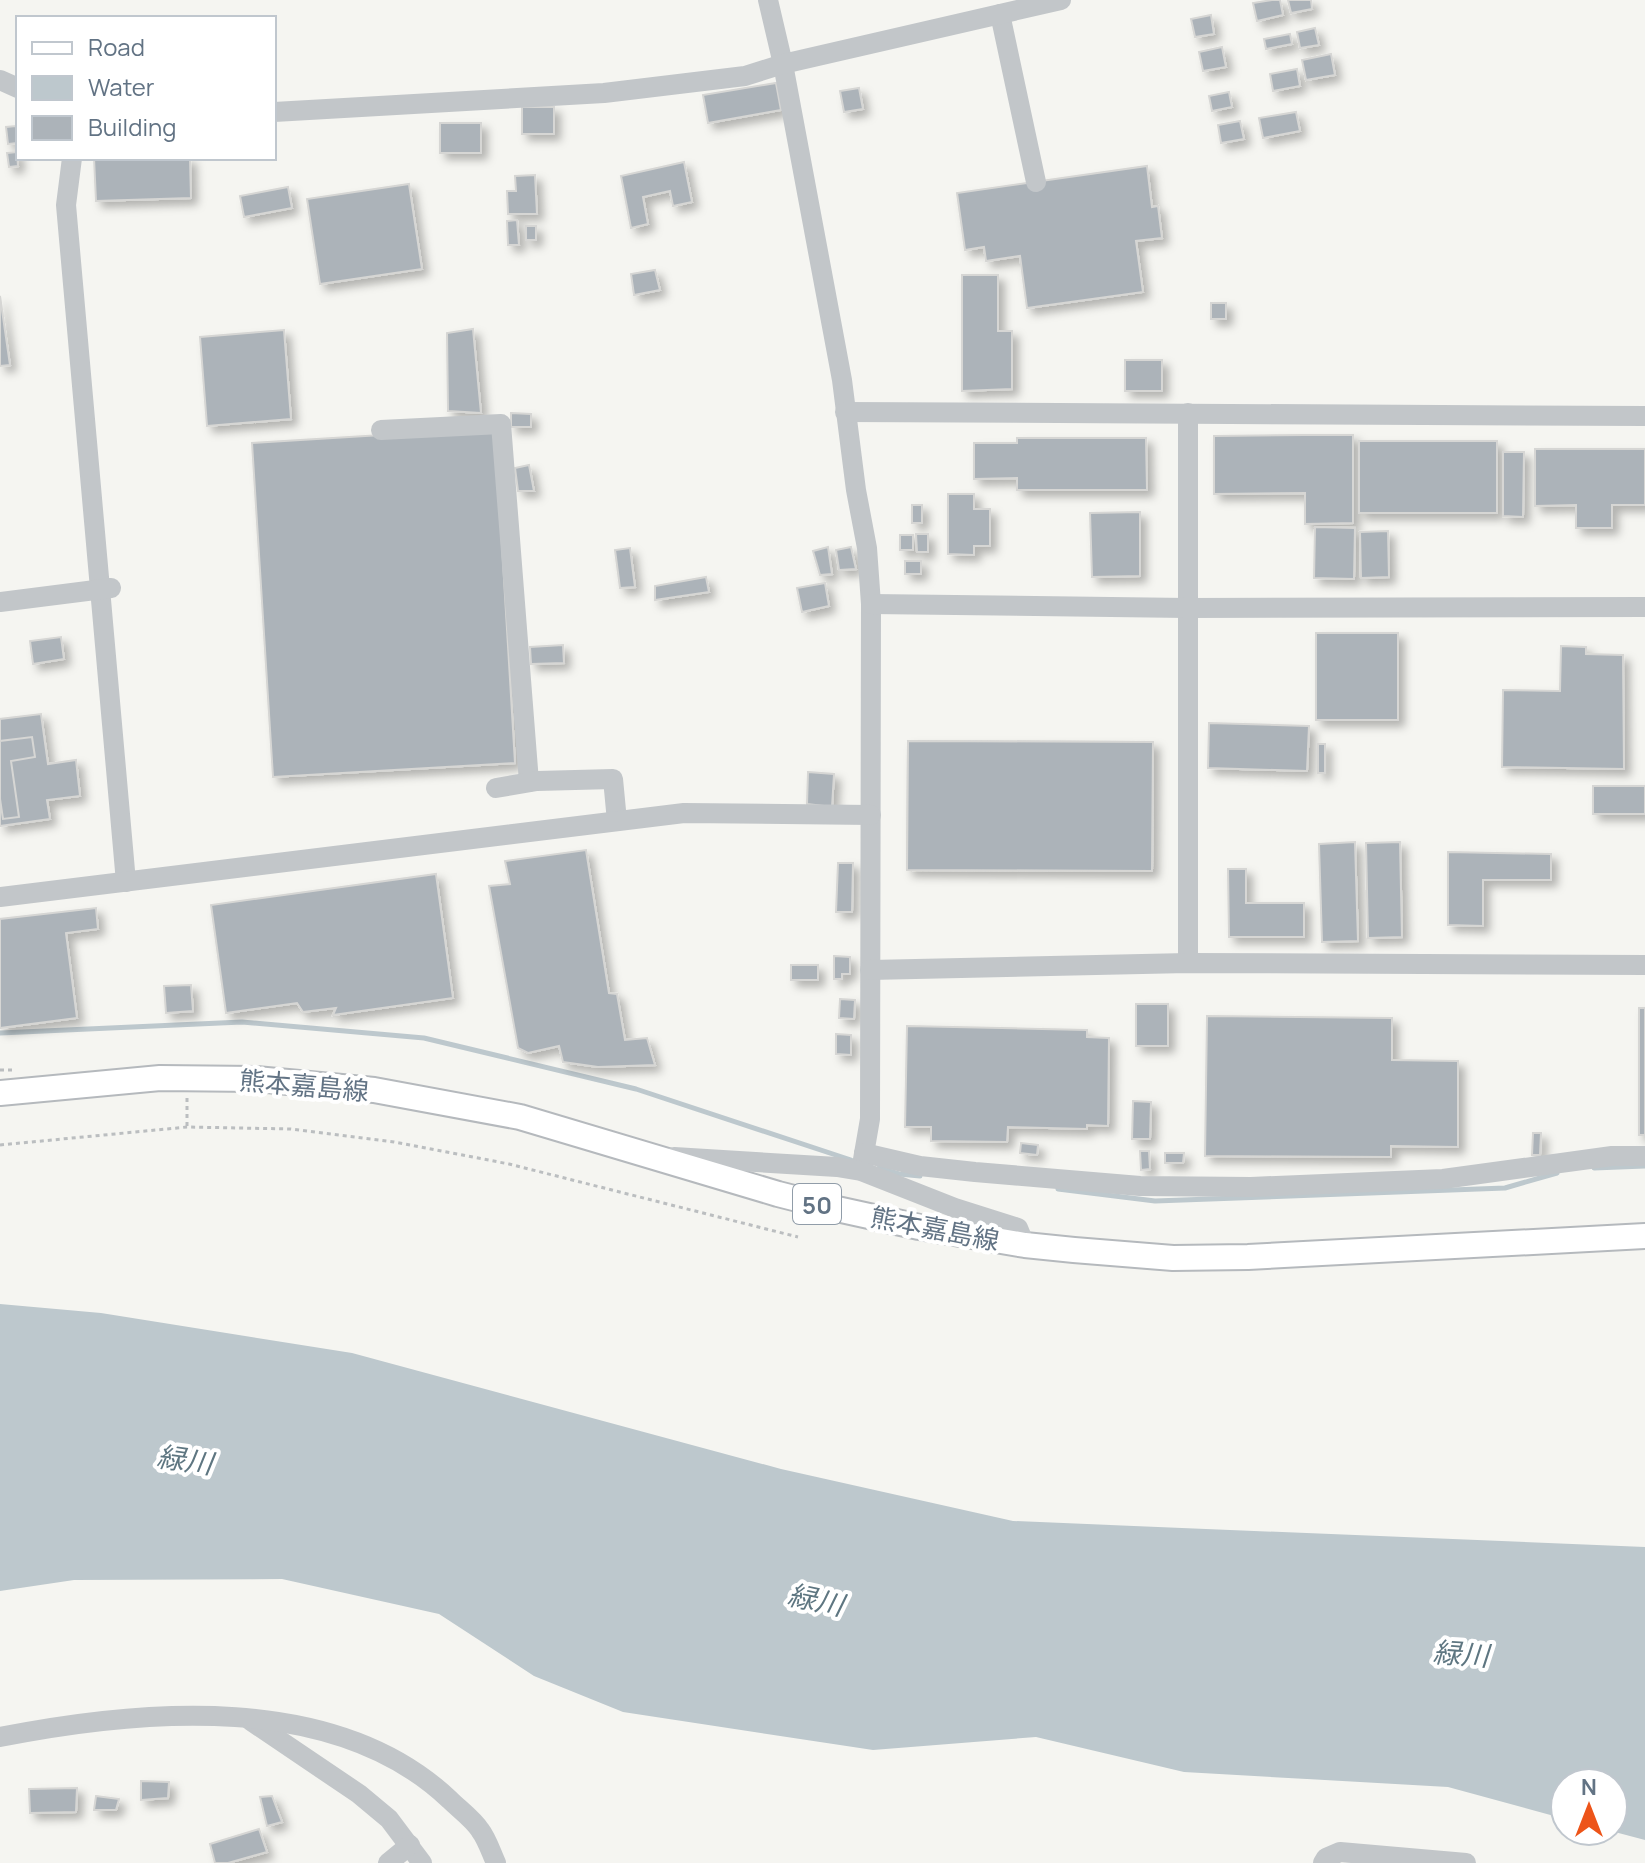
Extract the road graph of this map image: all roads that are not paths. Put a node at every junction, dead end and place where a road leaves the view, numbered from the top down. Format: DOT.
graph roads {
  1 [pos="768,0"];
  2 [pos="1061,0"];
  3 [pos="1000,14"];
  4 [pos="783,64"];
  5 [pos="276,112"];
  6 [pos="72,160"];
  7 [pos="1036,182"];
  8 [pos="845,412"];
  9 [pos="1188,413"];
  10 [pos="1645,416"];
  11 [pos="381,430"];
  12 [pos="99,590"];
  13 [pos="0,602"];
  14 [pos="871,604"];
  15 [pos="1645,607"];
  16 [pos="1187,608"];
  17 [pos="529,782"];
  18 [pos="496,788"];
  19 [pos="871,815"];
  20 [pos="617,821"];
  21 [pos="126,882"];
  22 [pos="0,897"];
  23 [pos="1188,963"];
  24 [pos="1645,965"];
  25 [pos="870,970"];
  26 [pos="0,1093"];
  27 [pos="1645,1156"];
  28 [pos="654,1157"];
  29 [pos="863,1162"];
  30 [pos="1645,1236"];
  31 [pos="1025,1245"];
  32 [pos="248,1719"];
  33 [pos="0,1737"];
  34 [pos="410,1845"];
  35 [pos="388,1863"];
  36 [pos="422,1863"];
  37 [pos="496,1863"];
  38 [pos="1323,1863"];
  39 [pos="1466,1863"];
  1 -- 4 [label="street"];
  2 -- 3 [label="street"];
  3 -- 4 [label="street"];
  3 -- 7 [label="street"];
  4 -- 5 [label="street"];
  4 -- 8 [label="street"];
  6 -- 12 [label="street"];
  8 -- 9 [label="street"];
  8 -- 14 [label="street"];
  9 -- 10 [label="street"];
  9 -- 16 [label="street"];
  11 -- 17 [label="street"];
  12 -- 13 [label="street"];
  12 -- 21 [label="street"];
  14 -- 16 [label="street"];
  14 -- 19 [label="street"];
  15 -- 16 [label="street"];
  16 -- 23 [label="street"];
  17 -- 18 [label="street"];
  17 -- 20 [label="street"];
  19 -- 20 [label="street"];
  19 -- 25 [label="street"];
  20 -- 21 [label="street"];
  21 -- 22 [label="street"];
  23 -- 24 [label="street"];
  23 -- 25 [label="street"];
  25 -- 29 [label="street"];
  26 -- 28 [label="main road, 熊本嘉島線 / 50"];
  27 -- 29 [label="street"];
  28 -- 29 [label="street"];
  28 -- 31 [label="main road, 熊本嘉島線 / 50"];
  29 -- 31 [label="street"];
  30 -- 31 [label="main road, 熊本嘉島線 / 50"];
  32 -- 33 [label="street"];
  32 -- 34 [label="street"];
  32 -- 37 [label="street"];
  34 -- 35 [label="street"];
  34 -- 36 [label="street"];
  38 -- 39 [label="street"];
}
